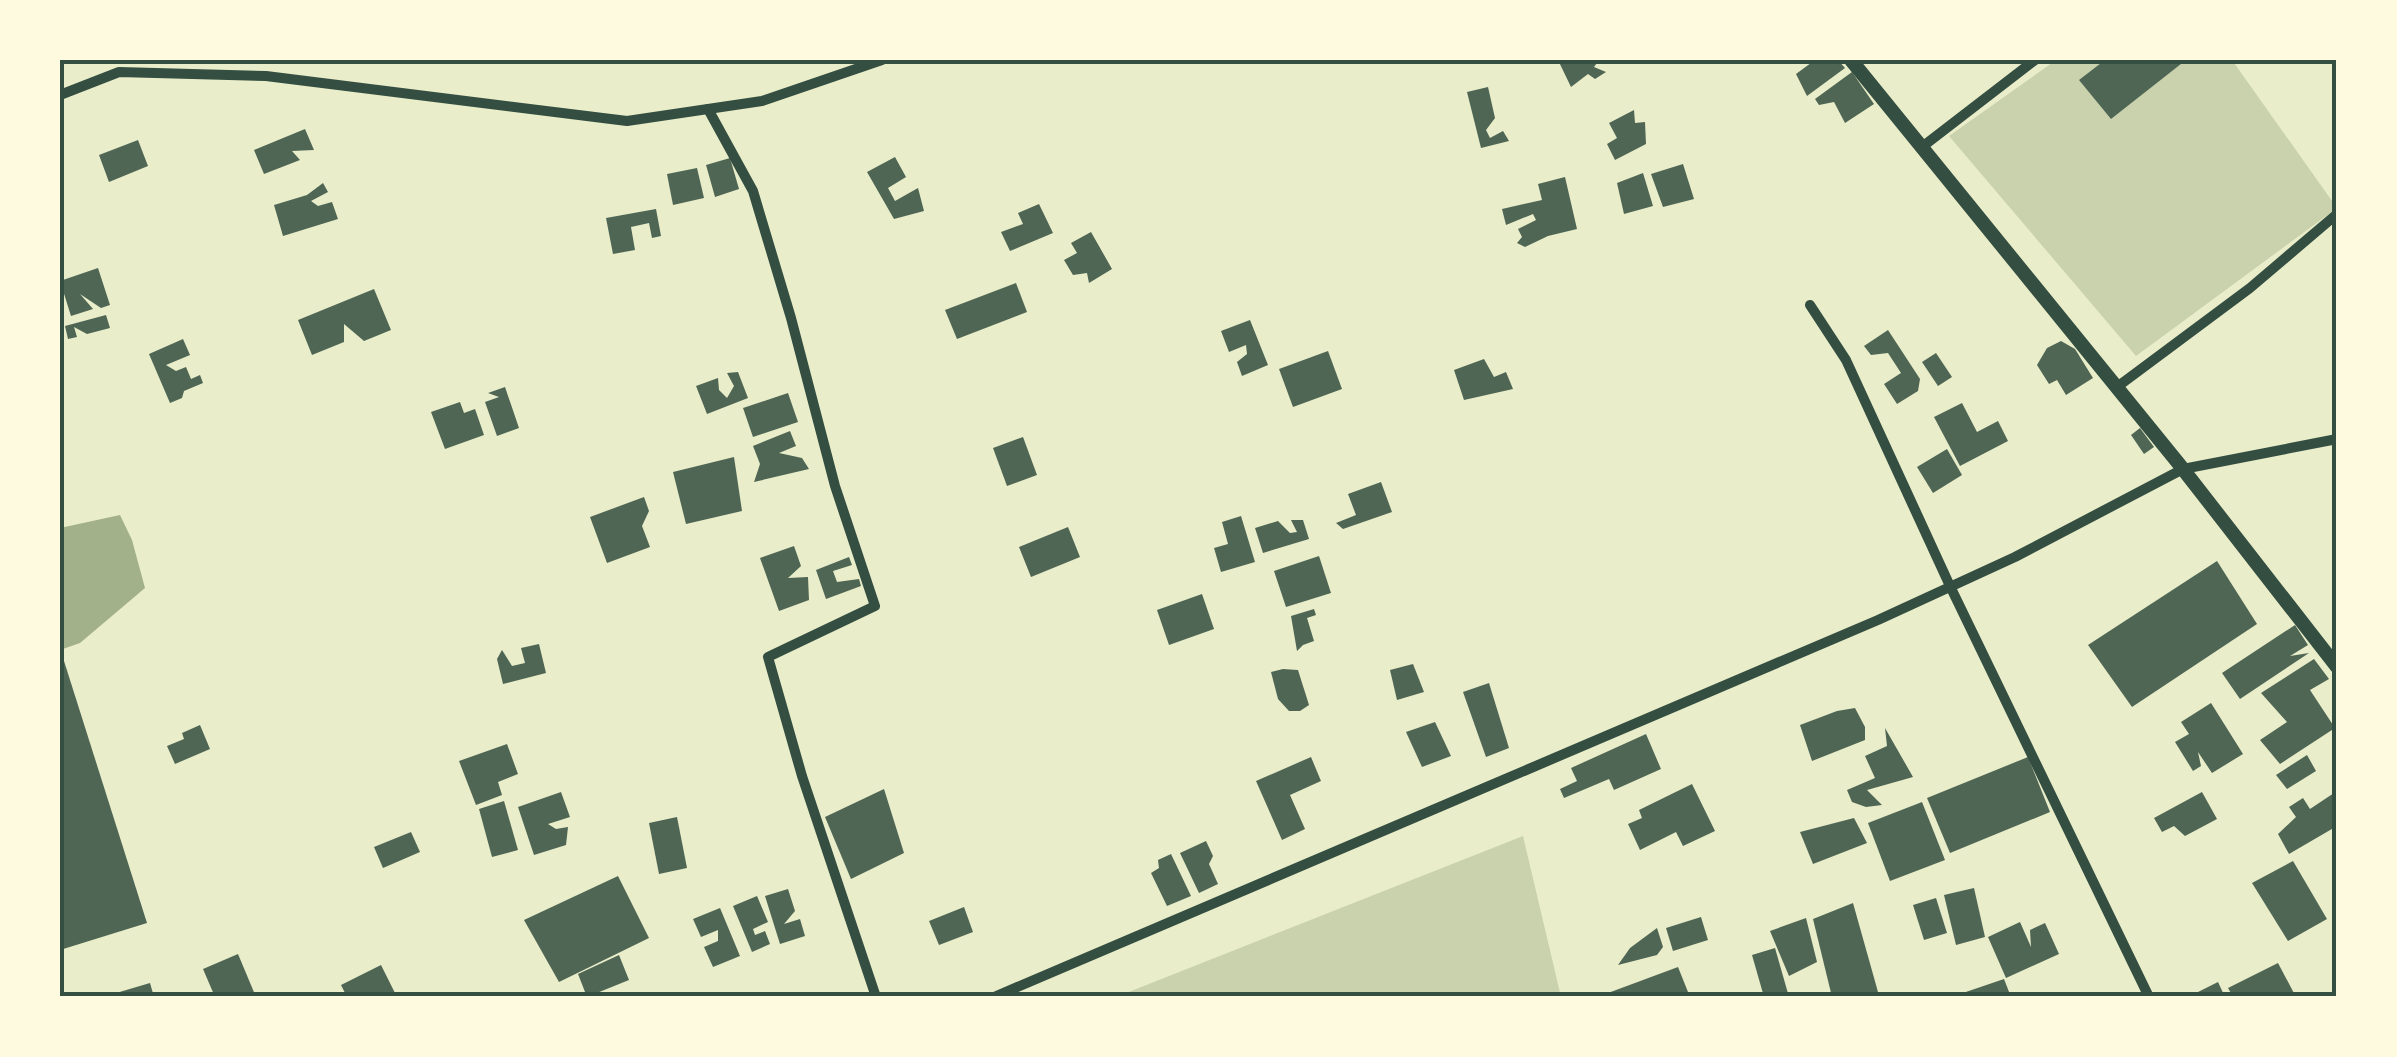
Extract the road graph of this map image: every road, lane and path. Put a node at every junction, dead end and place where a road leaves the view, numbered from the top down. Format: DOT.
graph roads {
  1 [pos="882,60"];
  2 [pos="1851,60"];
  3 [pos="2035,60"];
  4 [pos="60,95"];
  5 [pos="708,108"];
  6 [pos="1922,147"];
  7 [pos="2337,214"];
  8 [pos="1810,306"];
  9 [pos="2117,388"];
  10 [pos="2337,439"];
  11 [pos="2182,469"];
  12 [pos="1950,586"];
  13 [pos="2337,668"];
  14 [pos="876,997"];
  15 [pos="994,997"];
  16 [pos="2149,997"];
  1 -- 5 [label="street"];
  2 -- 6 [label="street"];
  3 -- 6 [label="street"];
  4 -- 5 [label="street"];
  5 -- 14 [label="street"];
  6 -- 9 [label="street"];
  7 -- 9 [label="street"];
  8 -- 12 [label="street"];
  9 -- 11 [label="street"];
  10 -- 11 [label="street"];
  11 -- 12 [label="street"];
  11 -- 13 [label="street"];
  12 -- 15 [label="street"];
  12 -- 16 [label="street"];
}
